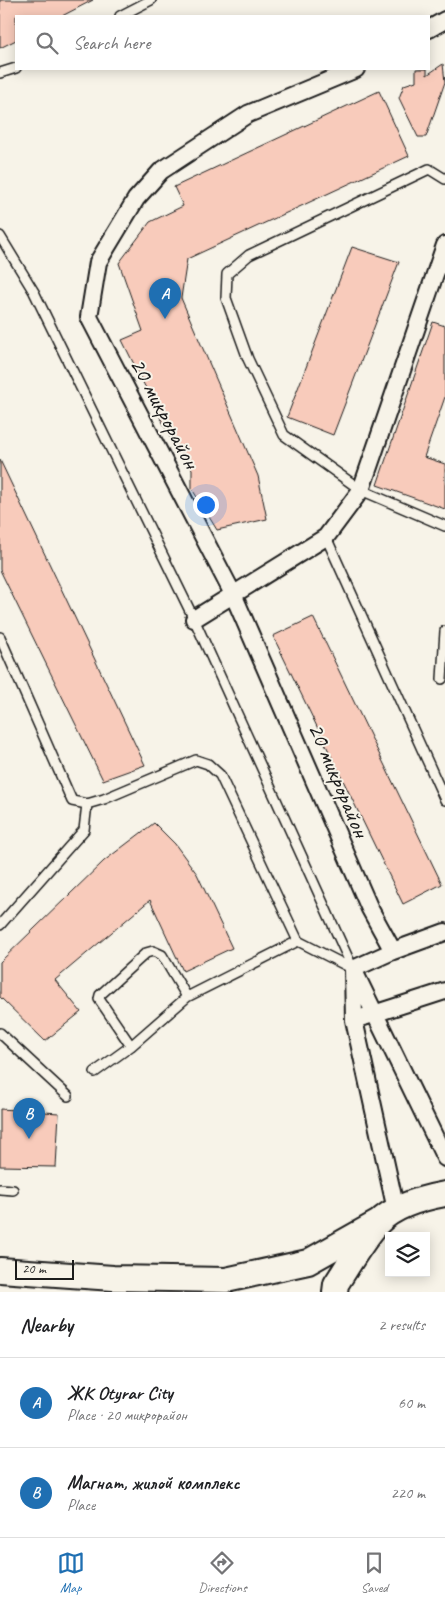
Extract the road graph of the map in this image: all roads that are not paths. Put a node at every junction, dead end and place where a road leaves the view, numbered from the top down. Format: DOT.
graph roads {
  1 [pos="151,0"];
  2 [pos="122,15"];
  3 [pos="445,20"];
  4 [pos="430,28"];
  5 [pos="15,68"];
  6 [pos="354,70"];
  7 [pos="0,73"];
  8 [pos="445,178"];
  9 [pos="0,236"];
  10 [pos="445,245"];
  11 [pos="361,490"];
  12 [pos="445,526"];
  13 [pos="326,538"];
  14 [pos="233,594"];
  15 [pos="194,619"];
  16 [pos="445,631"];
  17 [pos="0,637"];
  18 [pos="442,679"];
  19 [pos="445,800"];
  20 [pos="87,804"];
  21 [pos="0,925"];
  22 [pos="445,932"];
  23 [pos="298,941"];
  24 [pos="393,951"];
  25 [pos="353,969"];
  26 [pos="445,991"];
  27 [pos="187,997"];
  28 [pos="374,1013"];
  29 [pos="354,1020"];
  30 [pos="0,1033"];
  31 [pos="131,1046"];
  32 [pos="95,1072"];
  33 [pos="68,1096"];
  34 [pos="445,1158"];
  35 [pos="0,1189"];
  36 [pos="13,1190"];
  37 [pos="445,1194"];
  38 [pos="388,1216"];
  39 [pos="0,1270"];
  40 [pos="335,1292"];
  1 -- 2 [label="lane"];
  3 -- 4 [label="street"];
  5 -- 7 [label="lane"];
  6 -- 14 [label="street, 20 микрорайон"];
  8 -- 11 [label="lane"];
  9 -- 15 [label="lane"];
  10 -- 11 [label="street"];
  11 -- 12 [label="lane"];
  11 -- 13 [label="street"];
  13 -- 14 [label="street"];
  13 -- 19 [label="lane"];
  14 -- 15 [label="street"];
  14 -- 24 [label="street, 20 микрорайон"];
  15 -- 25 [label="lane"];
  16 -- 18 [label="lane"];
  17 -- 20 [label="lane"];
  20 -- 21 [label="lane"];
  20 -- 23 [label="lane"];
  22 -- 24 [label="street"];
  23 -- 25 [label="lane"];
  23 -- 27 [label="lane"];
  24 -- 25 [label="street"];
  25 -- 28 [label="street"];
  25 -- 29 [label="street"];
  26 -- 28 [label="street"];
  27 -- 31 [label="lane"];
  27 -- 31 [label="lane"];
  28 -- 29 [label="street"];
  28 -- 34 [label="street"];
  29 -- 38 [label="street"];
  30 -- 33 [label="lane"];
  31 -- 32 [label="lane"];
  35 -- 36 [label="lane"];
  37 -- 38 [label="main road"];
  38 -- 39 [label="main road"];
  38 -- 40 [label="main road"];
}
